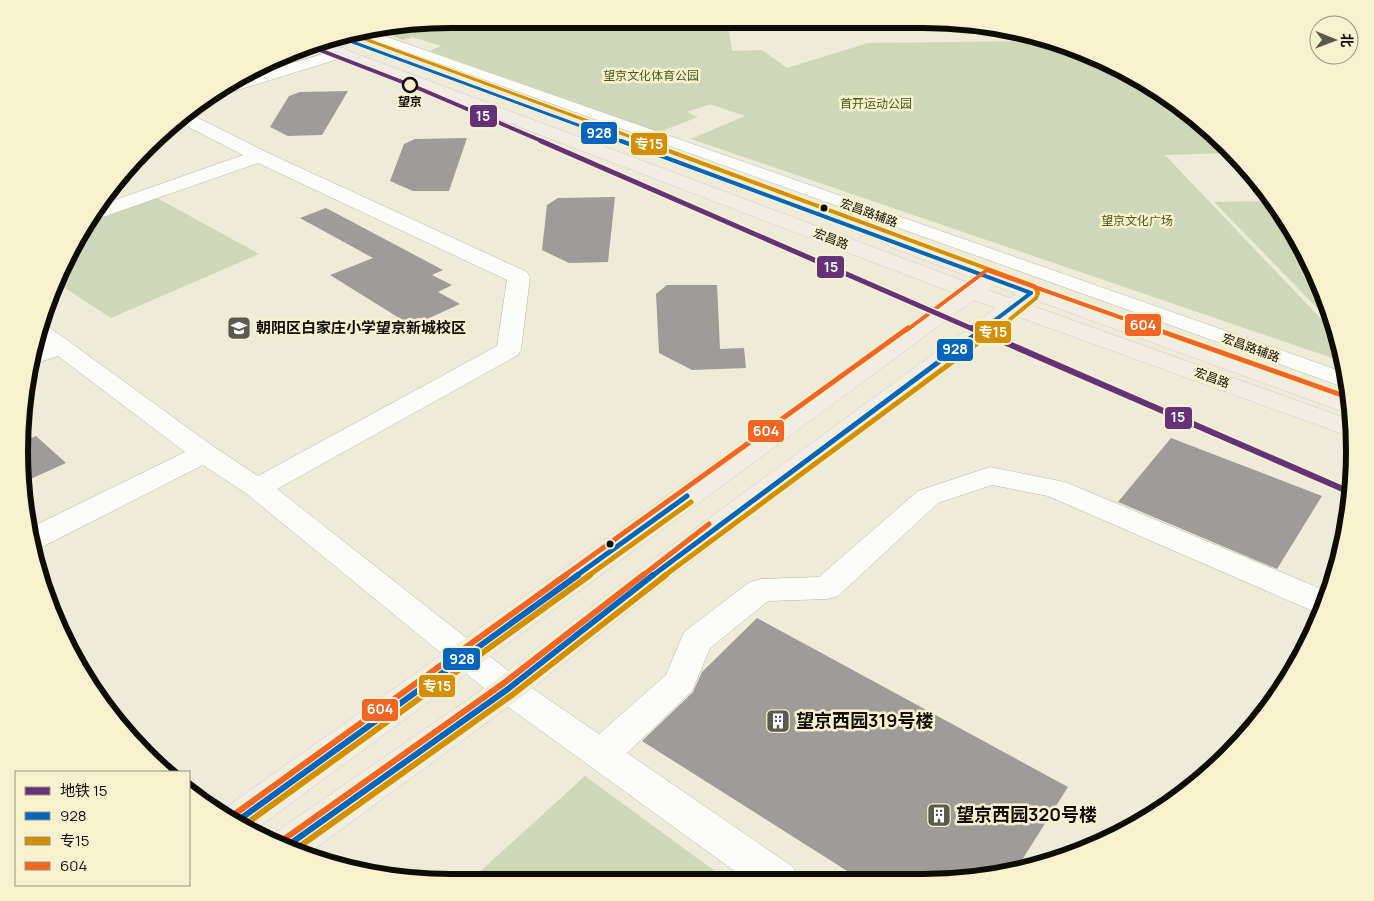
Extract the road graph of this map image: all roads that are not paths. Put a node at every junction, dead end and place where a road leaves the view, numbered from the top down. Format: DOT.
graph roads {
  1 [pos="370,36"];
  2 [pos="340,45"];
  3 [pos="250,78"];
  4 [pos="188,119"];
  5 [pos="259,156"];
  6 [pos="102,211"];
  7 [pos="980,285"];
  8 [pos="1023,300"];
  9 [pos="45,346"];
  10 [pos="1340,379"];
  11 [pos="1344,403"];
  12 [pos="1346,427"];
  13 [pos="204,453"];
  14 [pos="257,488"];
  15 [pos="37,537"];
  16 [pos="1318,601"];
  17 [pos="465,656"];
  18 [pos="508,689"];
  19 [pos="600,755"];
  20 [pos="241,818"];
  21 [pos="292,842"];
  22 [pos="770,874"];
  1 -- 10 [label="street, 宏昌路辅路"];
  2 -- 3 [label="street"];
  2 -- 7 [label="main road, 宏昌路"];
  4 -- 5 [label="street"];
  5 -- 6 [label="street"];
  5 -- 14 [label="street"];
  7 -- 8 [label="main road, 宏昌路"];
  7 -- 17 [label="main road"];
  8 -- 11 [label="main road, 宏昌路"];
  8 -- 12 [label="main road, 宏昌路"];
  8 -- 18 [label="main road"];
  9 -- 13 [label="street"];
  13 -- 14 [label="street"];
  13 -- 15 [label="street"];
  14 -- 17 [label="street"];
  16 -- 19 [label="street"];
  17 -- 18 [label="street"];
  17 -- 20 [label="main road"];
  18 -- 19 [label="street"];
  18 -- 21 [label="main road"];
  19 -- 22 [label="street"];
}
